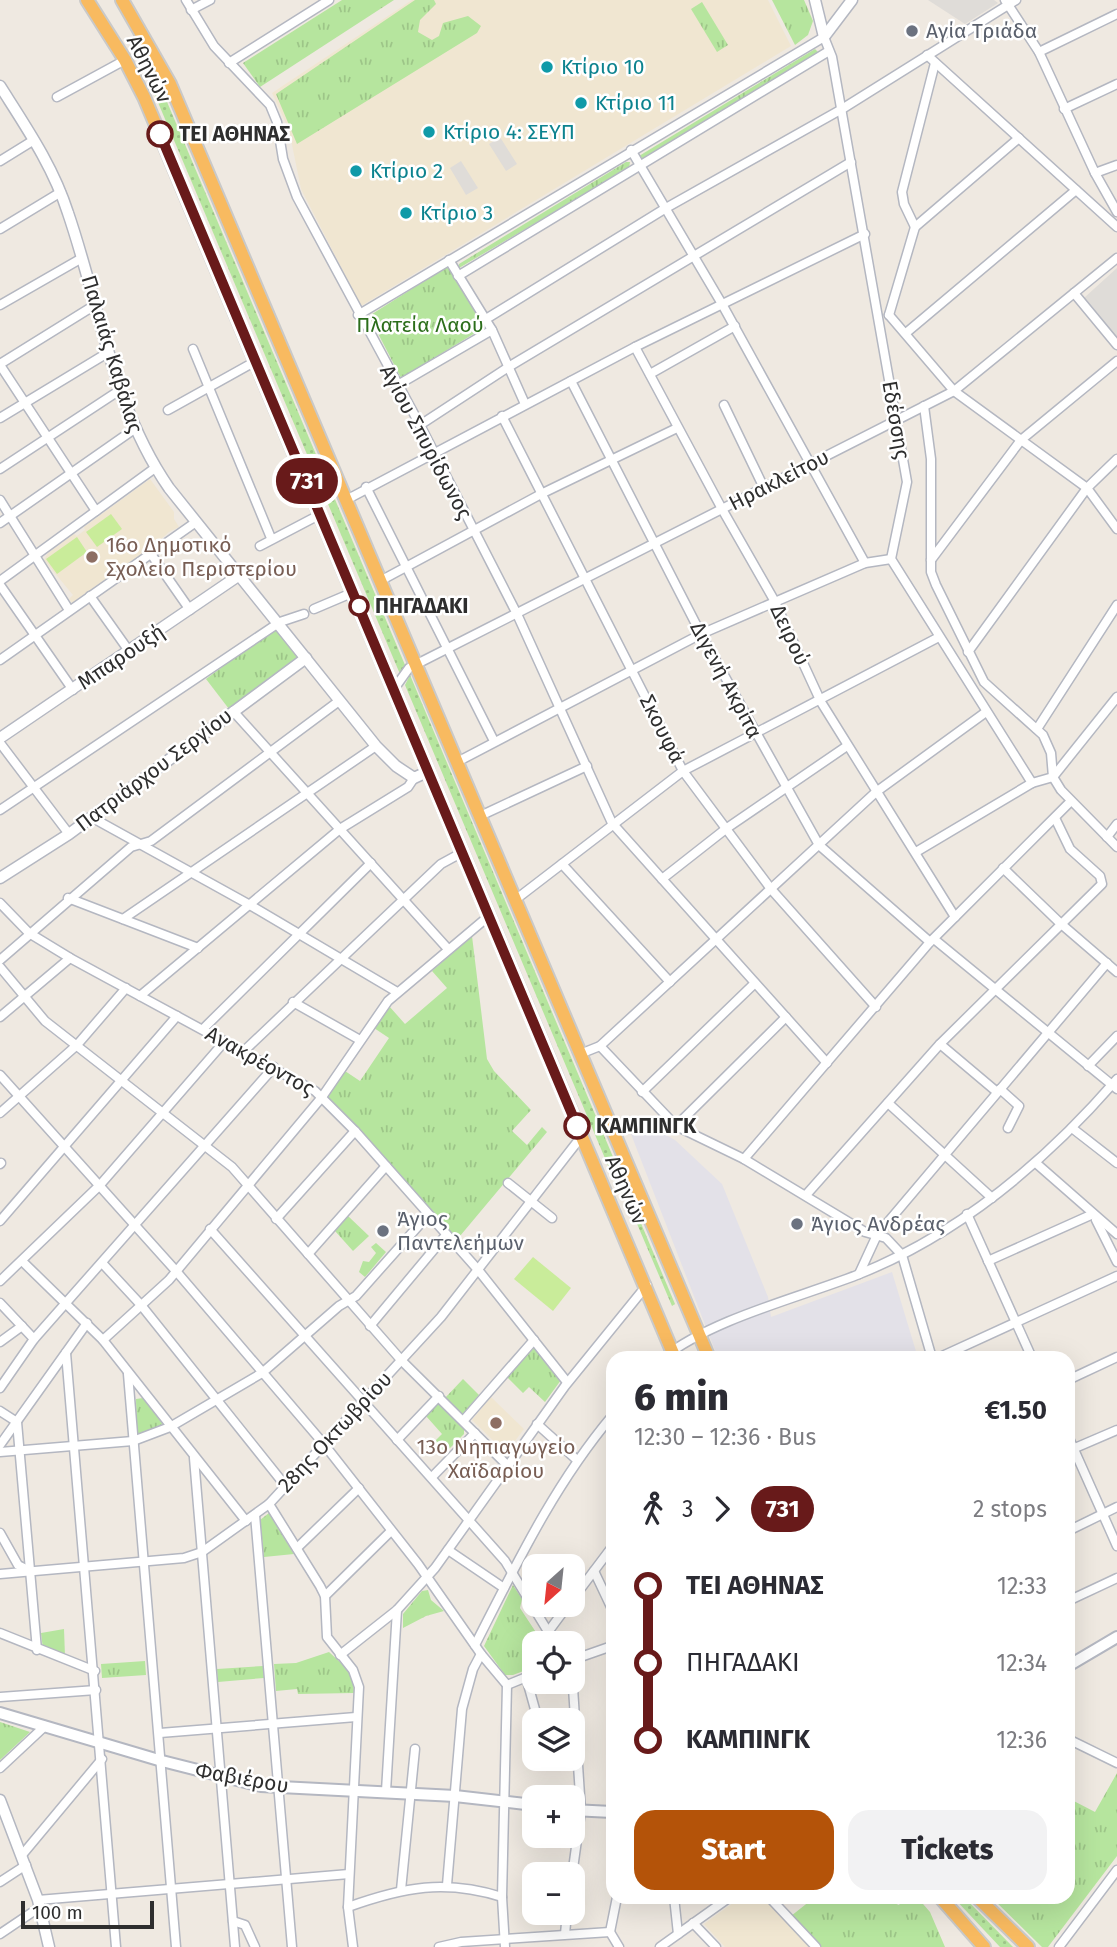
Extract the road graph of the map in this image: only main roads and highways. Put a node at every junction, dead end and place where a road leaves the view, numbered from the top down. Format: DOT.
graph roads {
  1 [pos="87,0"];
  2 [pos="122,0"];
  3 [pos="668,1351"];
  4 [pos="706,1351"];
  5 [pos="1117,1637"];
  6 [pos="1075,1662"];
  7 [pos="0,1713"];
  8 [pos="522,1803"];
  9 [pos="585,1811"];
  10 [pos="606,1812"];
  11 [pos="946,1904"];
  12 [pos="985,1904"];
  13 [pos="984,1947"];
  14 [pos="1028,1947"];
  1 -- 3 [label="highway, Αθηνών"];
  2 -- 4 [label="highway, Αθηνών"];
  5 -- 6 [label="main road"];
  7 -- 8 [label="main road, Φαβιέρου"];
  9 -- 10 [label="main road"];
  11 -- 13 [label="highway"];
  12 -- 14 [label="highway"];
}
